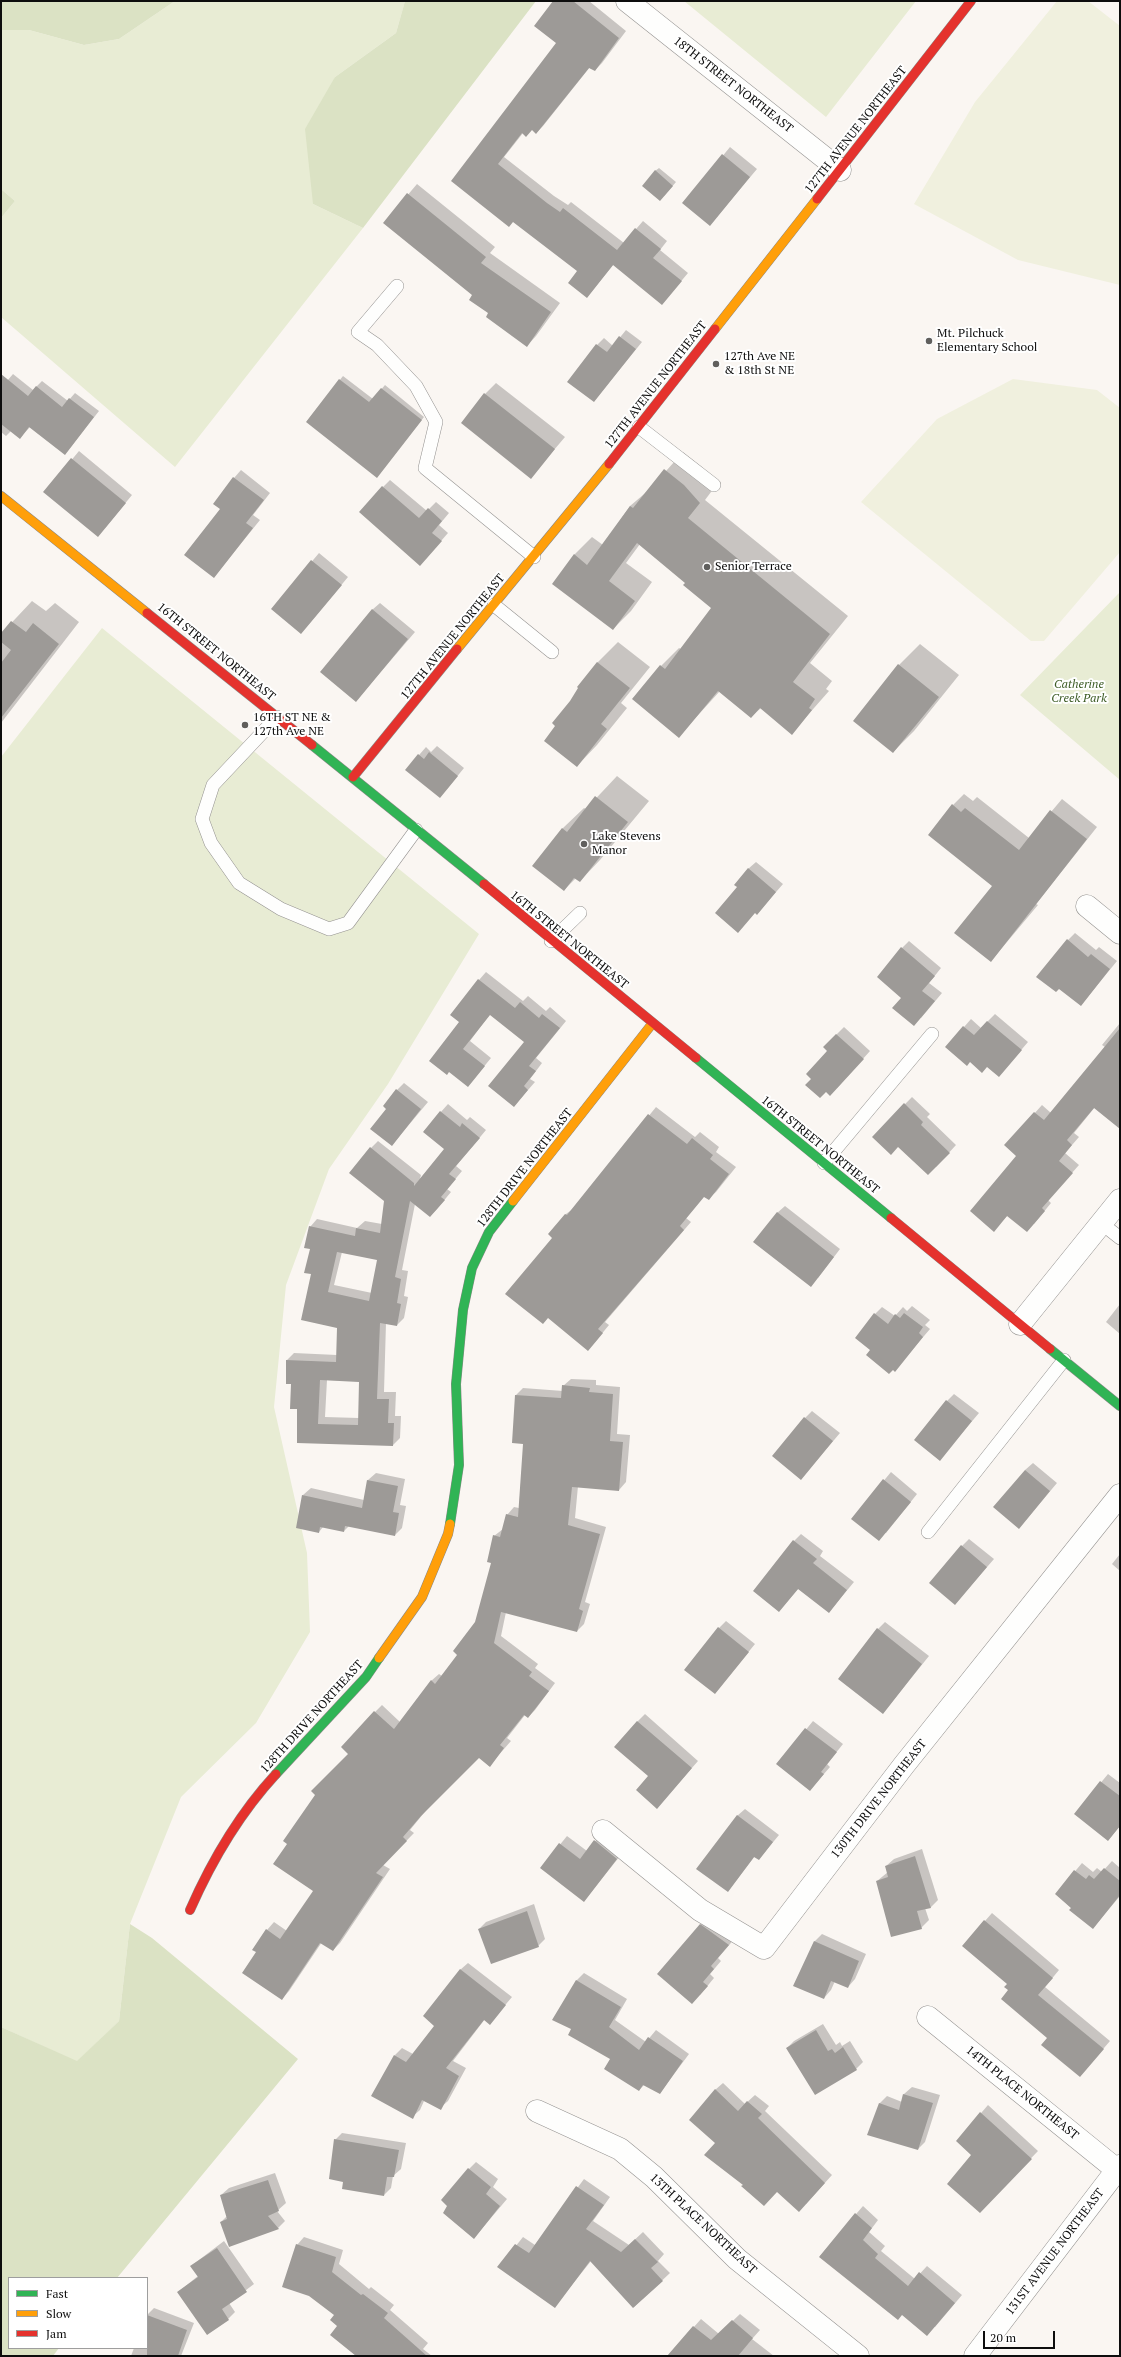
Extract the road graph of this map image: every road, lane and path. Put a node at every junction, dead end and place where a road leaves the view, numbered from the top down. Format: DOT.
graph roads {
  1 [pos="626,1"];
  2 [pos="971,1"];
  3 [pos="840,170"];
  4 [pos="397,286"];
  5 [pos="639,427"];
  6 [pos="714,486"];
  7 [pos="1,496"];
  8 [pos="534,557"];
  9 [pos="494,605"];
  10 [pos="552,652"];
  11 [pos="277,717"];
  12 [pos="353,778"];
  13 [pos="416,830"];
  14 [pos="1087,906"];
  15 [pos="580,912"];
  16 [pos="1120,933"];
  17 [pos="551,940"];
  18 [pos="652,1024"];
  19 [pos="932,1034"];
  20 [pos="824,1164"];
  21 [pos="1120,1200"];
  22 [pos="1101,1223"];
  23 [pos="1120,1238"];
  24 [pos="1020,1324"];
  25 [pos="1064,1360"];
  26 [pos="1120,1406"];
  27 [pos="1120,1495"];
  28 [pos="928,1532"];
  29 [pos="603,1831"];
  30 [pos="190,1910"];
  31 [pos="928,2016"];
  32 [pos="537,2111"];
  33 [pos="1119,2168"];
  34 [pos="858,2356"];
  35 [pos="975,2356"];
  1 -- 3 [label="street, 18TH STREET NORTHEAST"];
  2 -- 3 [label="street, 127TH AVENUE NORTHEAST"];
  3 -- 5 [label="street, 127TH AVENUE NORTHEAST"];
  4 -- 8 [label="lane"];
  5 -- 6 [label="lane"];
  5 -- 8 [label="street, 127TH AVENUE NORTHEAST"];
  7 -- 11 [label="street, 16TH STREET NORTHEAST"];
  8 -- 9 [label="street, 127TH AVENUE NORTHEAST"];
  9 -- 10 [label="lane"];
  9 -- 12 [label="street, 127TH AVENUE NORTHEAST"];
  11 -- 12 [label="street, 16TH STREET NORTHEAST"];
  11 -- 13 [label="lane"];
  12 -- 13 [label="street, 16TH STREET NORTHEAST"];
  13 -- 17 [label="street, 16TH STREET NORTHEAST"];
  14 -- 16 [label="street"];
  15 -- 17 [label="lane"];
  17 -- 18 [label="street, 16TH STREET NORTHEAST"];
  18 -- 20 [label="street, 16TH STREET NORTHEAST"];
  18 -- 30 [label="street, 128TH DRIVE NORTHEAST"];
  19 -- 20 [label="lane"];
  20 -- 24 [label="street, 16TH STREET NORTHEAST"];
  21 -- 22 [label="street"];
  22 -- 23 [label="lane"];
  22 -- 24 [label="street"];
  24 -- 25 [label="street, 16TH STREET NORTHEAST"];
  25 -- 26 [label="street, 16TH STREET NORTHEAST"];
  25 -- 28 [label="lane"];
  27 -- 29 [label="street, 130TH DRIVE NORTHEAST"];
  31 -- 33 [label="street, 14TH PLACE NORTHEAST"];
  32 -- 34 [label="street, 13TH PLACE NORTHEAST"];
  33 -- 35 [label="street, 131ST AVENUE NORTHEAST"];
}
